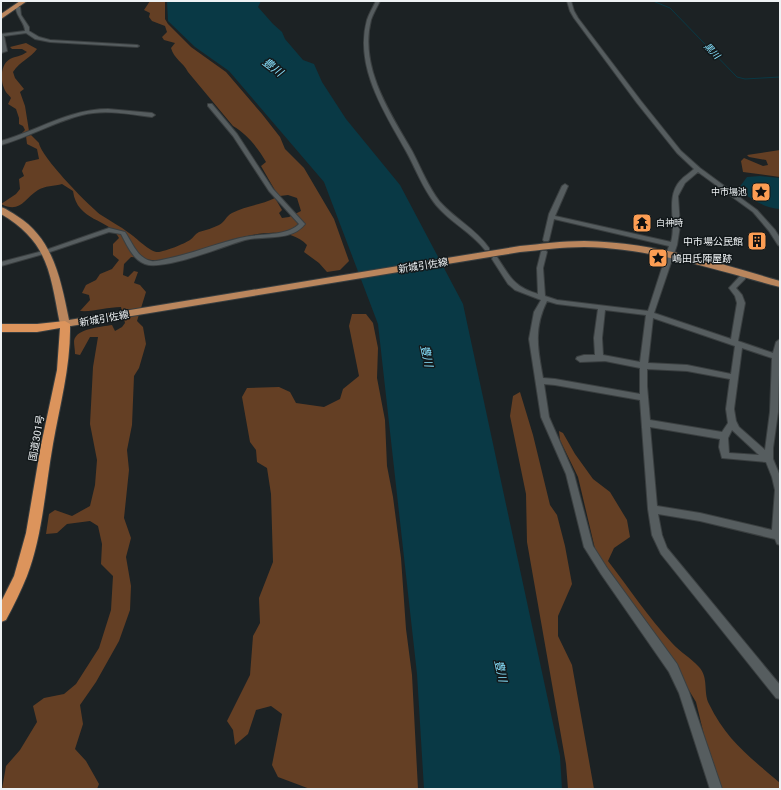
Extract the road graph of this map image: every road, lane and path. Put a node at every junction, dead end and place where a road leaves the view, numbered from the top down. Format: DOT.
graph roads {
  1 [pos="24,1"];
  2 [pos="378,1"];
  3 [pos="569,1"];
  4 [pos="14,8"];
  5 [pos="1,18"];
  6 [pos="27,32"];
  7 [pos="2,35"];
  8 [pos="137,46"];
  9 [pos="1,52"];
  10 [pos="210,105"];
  11 [pos="152,115"];
  12 [pos="1,142"];
  13 [pos="698,169"];
  14 [pos="565,186"];
  15 [pos="1,210"];
  16 [pos="552,217"];
  17 [pos="546,240"];
  18 [pos="780,244"];
  19 [pos="487,249"];
  20 [pos="673,249"];
  21 [pos="45,252"];
  22 [pos="544,252"];
  23 [pos="495,259"];
  24 [pos="1,264"];
  25 [pos="744,274"];
  26 [pos="780,284"];
  27 [pos="543,299"];
  28 [pos="602,307"];
  29 [pos="650,314"];
  30 [pos="65,324"];
  31 [pos="1,328"];
  32 [pos="780,342"];
  33 [pos="737,344"];
  34 [pos="778,357"];
  35 [pos="599,358"];
  36 [pos="580,359"];
  37 [pos="644,366"];
  38 [pos="734,377"];
  39 [pos="540,381"];
  40 [pos="644,398"];
  41 [pos="646,422"];
  42 [pos="733,424"];
  43 [pos="724,436"];
  44 [pos="767,459"];
  45 [pos="653,509"];
  46 [pos="779,539"];
  47 [pos="1,615"];
  48 [pos="780,694"];
  49 [pos="716,789"];
  1 -- 4 [label="main road"];
  2 -- 19 [label="street"];
  3 -- 13 [label="street"];
  4 -- 5 [label="main road"];
  4 -- 6 [label="street"];
  6 -- 7 [label="street"];
  6 -- 8 [label="street"];
  7 -- 9 [label="street"];
  10 -- 21 [label="street"];
  11 -- 12 [label="street"];
  13 -- 18 [label="street"];
  13 -- 20 [label="street"];
  14 -- 16 [label="street"];
  15 -- 21 [label="main road"];
  16 -- 17 [label="street"];
  16 -- 20 [label="street"];
  20 -- 25 [label="main road, 新城引佐線"];
  20 -- 29 [label="street"];
  20 -- 30 [label="main road, 新城引佐線"];
  21 -- 24 [label="street"];
  21 -- 30 [label="main road"];
  22 -- 27 [label="street"];
  23 -- 27 [label="street"];
  25 -- 26 [label="main road, 新城引佐線"];
  25 -- 33 [label="street"];
  27 -- 28 [label="street"];
  27 -- 39 [label="street"];
  28 -- 29 [label="street"];
  28 -- 35 [label="street"];
  29 -- 33 [label="street"];
  29 -- 37 [label="street"];
  30 -- 31 [label="highway"];
  30 -- 47 [label="highway, 国道301号"];
  32 -- 34 [label="street"];
  33 -- 34 [label="street"];
  33 -- 38 [label="street"];
  34 -- 44 [label="street"];
  35 -- 36 [label="street"];
  35 -- 37 [label="street"];
  37 -- 38 [label="street"];
  37 -- 40 [label="street"];
  38 -- 42 [label="street"];
  39 -- 40 [label="street"];
  39 -- 49 [label="street"];
  40 -- 41 [label="street"];
  41 -- 43 [label="street"];
  41 -- 45 [label="street"];
  42 -- 43 [label="street"];
  42 -- 44 [label="street"];
  43 -- 44 [label="street"];
  44 -- 46 [label="street"];
  45 -- 46 [label="street"];
  45 -- 48 [label="street"];
}
